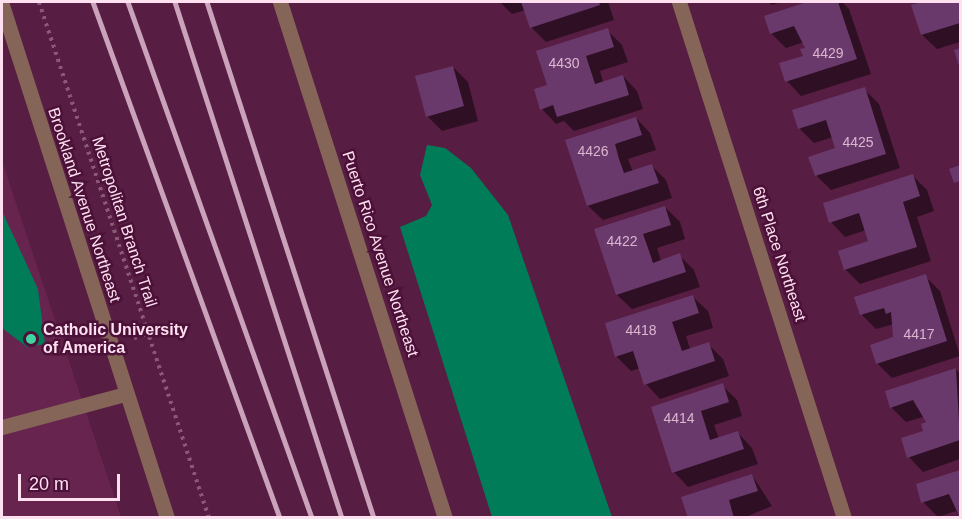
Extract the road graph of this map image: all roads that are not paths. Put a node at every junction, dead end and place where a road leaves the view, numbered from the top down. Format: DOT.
graph roads {
  1 [pos="280,2"];
  2 [pos="679,2"];
  3 [pos="2,4"];
  4 [pos="125,394"];
  5 [pos="2,427"];
  6 [pos="167,518"];
  7 [pos="446,518"];
  8 [pos="844,518"];
  1 -- 7 [label="street, Puerto Rico Avenue Northeast"];
  2 -- 8 [label="street, 6th Place Northeast"];
  3 -- 4 [label="street, Brookland Avenue Northeast"];
  4 -- 5 [label="street"];
  4 -- 6 [label="street, Brookland Avenue Northeast"];
}
